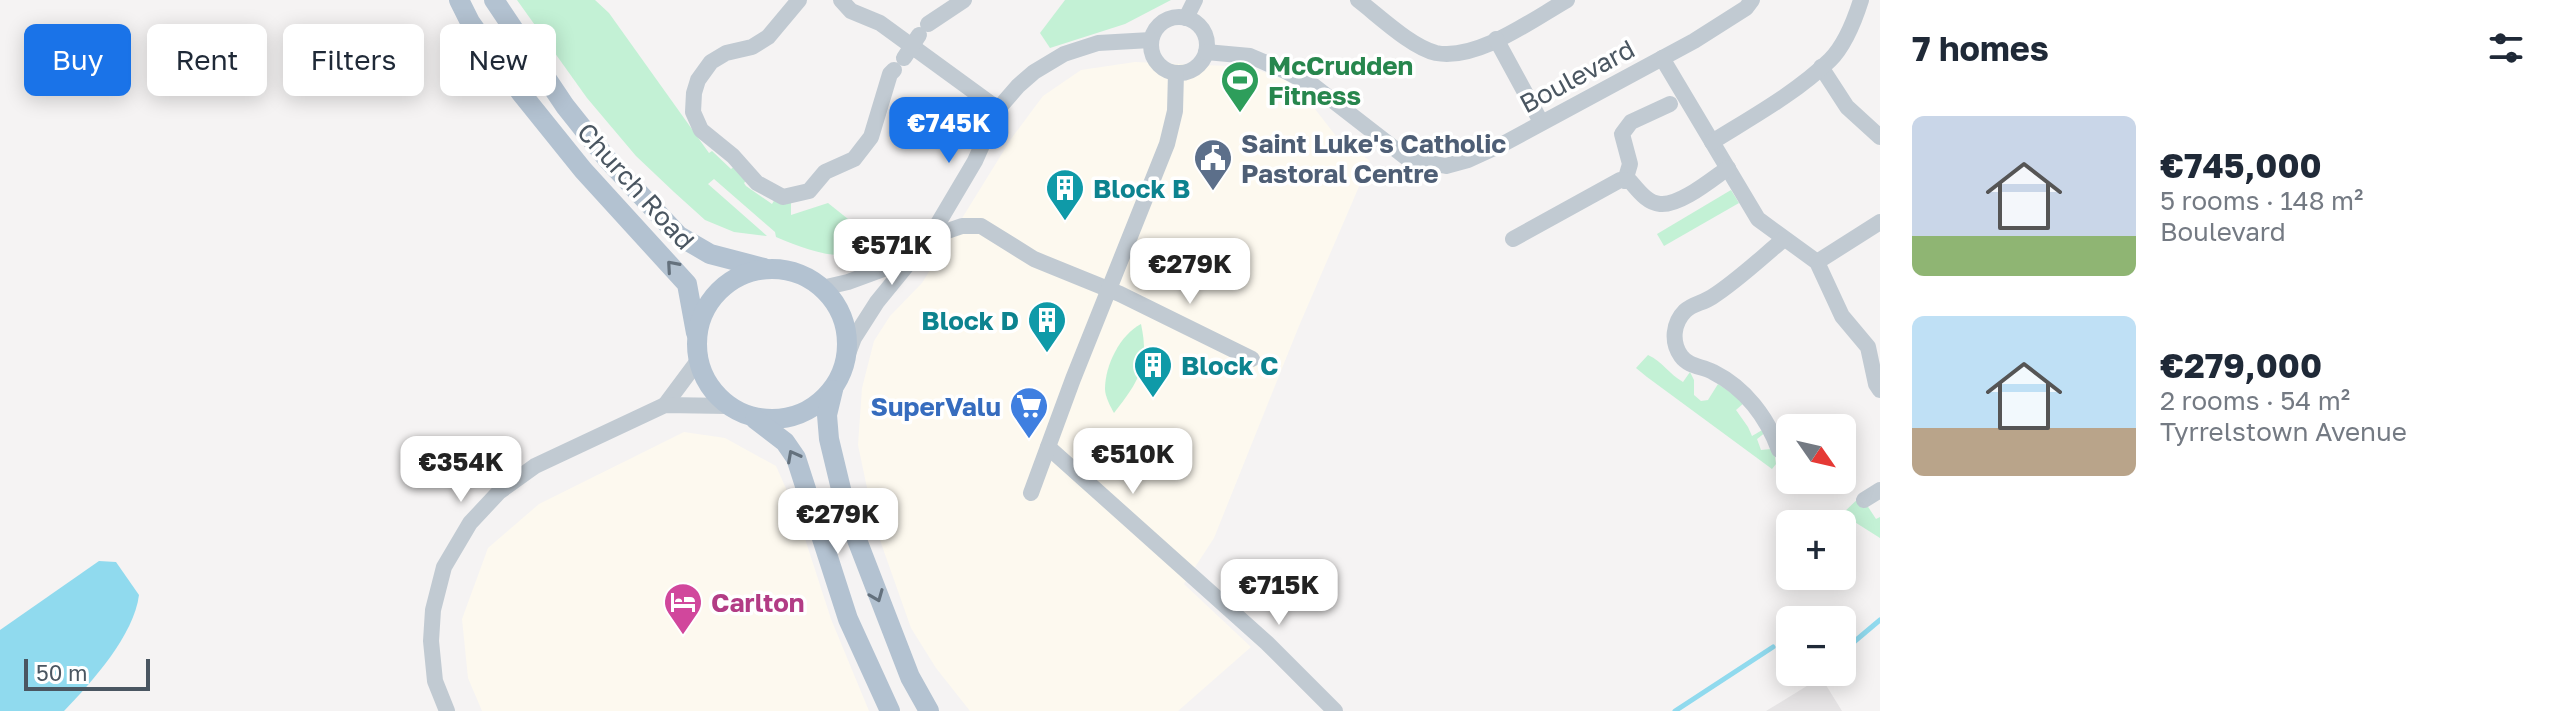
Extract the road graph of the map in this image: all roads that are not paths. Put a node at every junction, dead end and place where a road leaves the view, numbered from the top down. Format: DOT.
graph roads {
  1 [pos="459,0"];
  2 [pos="494,0"];
  3 [pos="799,0"];
  4 [pos="841,0"];
  5 [pos="964,0"];
  6 [pos="1195,0"];
  7 [pos="1358,0"];
  8 [pos="1567,0"];
  9 [pos="1861,0"];
  10 [pos="1745,3"];
  11 [pos="1186,18"];
  12 [pos="1496,39"];
  13 [pos="1151,40"];
  14 [pos="911,46"];
  15 [pos="1206,52"];
  16 [pos="1662,58"];
  17 [pos="1821,67"];
  18 [pos="1176,73"];
  19 [pos="1670,104"];
  20 [pos="998,109"];
  21 [pos="1541,122"];
  22 [pos="1880,137"];
  23 [pos="1712,142"];
  24 [pos="1728,168"];
  25 [pos="1625,181"];
  26 [pos="1880,222"];
  27 [pos="930,237"];
  28 [pos="1513,239"];
  29 [pos="1784,239"];
  30 [pos="909,259"];
  31 [pos="1817,262"];
  32 [pos="768,269"];
  33 [pos="822,288"];
  34 [pos="1109,290"];
  35 [pos="697,337"];
  36 [pos="1874,345"];
  37 [pos="700,358"];
  38 [pos="846,359"];
  39 [pos="1252,359"];
  40 [pos="834,386"];
  41 [pos="1880,390"];
  42 [pos="665,405"];
  43 [pos="728,406"];
  44 [pos="751,417"];
  45 [pos="1776,443"];
  46 [pos="1048,447"];
  47 [pos="1880,490"];
  48 [pos="1031,493"];
  49 [pos="1864,500"];
  50 [pos="447,711"];
  51 [pos="890,711"];
  52 [pos="929,711"];
  53 [pos="1335,711"];
  35 -- 1 [label="main road, Church Road, one-way"];
  2 -- 32 [label="main road, Church Road"];
  3 -- 14 [label="street"];
  4 -- 14 [label="street"];
  5 -- 14 [label="street"];
  6 -- 11 [label="street"];
  7 -- 12 [label="street"];
  8 -- 12 [label="street"];
  9 -- 17 [label="street"];
  10 -- 16 [label="street, Boulevard"];
  11 -- 13 [label="street"];
  11 -- 15 [label="street"];
  12 -- 21 [label="street"];
  13 -- 18 [label="street"];
  13 -- 20 [label="street"];
  14 -- 20 [label="street"];
  15 -- 18 [label="street"];
  15 -- 21 [label="street, Boulevard"];
  16 -- 21 [label="street, Boulevard"];
  16 -- 23 [label="street"];
  17 -- 22 [label="street"];
  17 -- 23 [label="street"];
  18 -- 34 [label="street"];
  19 -- 25 [label="street"];
  20 -- 27 [label="street"];
  23 -- 24 [label="street"];
  24 -- 25 [label="street"];
  24 -- 29 [label="street"];
  25 -- 28 [label="street"];
  26 -- 31 [label="street"];
  27 -- 30 [label="street"];
  27 -- 34 [label="street"];
  29 -- 31 [label="street"];
  29 -- 45 [label="street"];
  30 -- 33 [label="street"];
  30 -- 38 [label="street"];
  31 -- 36 [label="street"];
  32 -- 33 [label="main road"];
  32 -- 35 [label="main road"];
  33 -- 38 [label="main road"];
  34 -- 39 [label="street"];
  34 -- 46 [label="street"];
  35 -- 37 [label="main road"];
  36 -- 41 [label="street"];
  37 -- 42 [label="street"];
  37 -- 43 [label="main road"];
  38 -- 40 [label="main road"];
  40 -- 44 [label="main road"];
  40 -- 52 [label="main road, one-way"];
  42 -- 43 [label="street"];
  42 -- 50 [label="street"];
  43 -- 44 [label="main road"];
  51 -- 44 [label="main road, one-way"];
  46 -- 48 [label="street"];
  46 -- 53 [label="street"];
  47 -- 49 [label="street"];
}
